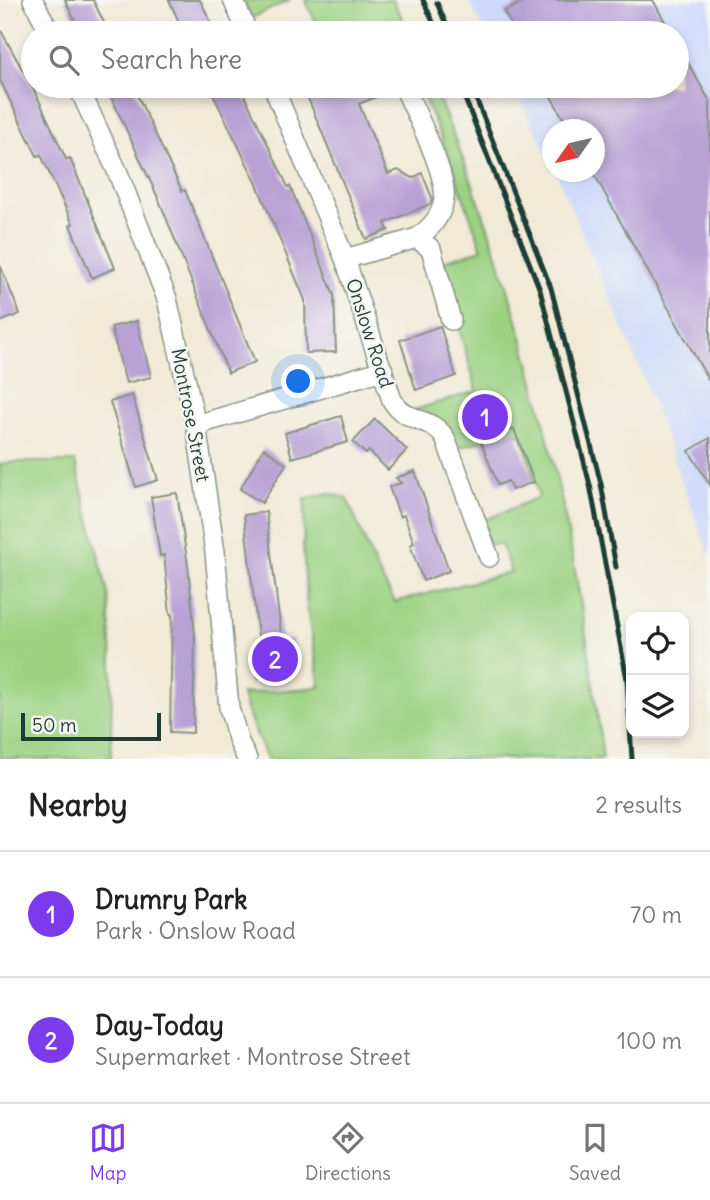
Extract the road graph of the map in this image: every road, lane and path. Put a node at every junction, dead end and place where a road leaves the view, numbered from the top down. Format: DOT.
graph roads {
  1 [pos="33,0"];
  2 [pos="233,0"];
  3 [pos="44,21"];
  4 [pos="243,21"];
  5 [pos="84,98"];
  6 [pos="278,98"];
  7 [pos="409,98"];
  8 [pos="416,238"];
  9 [pos="345,258"];
  10 [pos="451,320"];
  11 [pos="383,370"];
  12 [pos="196,425"];
  13 [pos="489,557"];
  14 [pos="247,759"];
  1 -- 3 [label="street"];
  2 -- 4 [label="street"];
  5 -- 12 [label="street, Montrose Street"];
  6 -- 9 [label="street, Onslow Road"];
  7 -- 8 [label="street"];
  8 -- 9 [label="street"];
  8 -- 10 [label="street"];
  9 -- 11 [label="street, Onslow Road"];
  11 -- 12 [label="street"];
  11 -- 13 [label="street, Onslow Road"];
  12 -- 14 [label="street, Montrose Street"];
}
